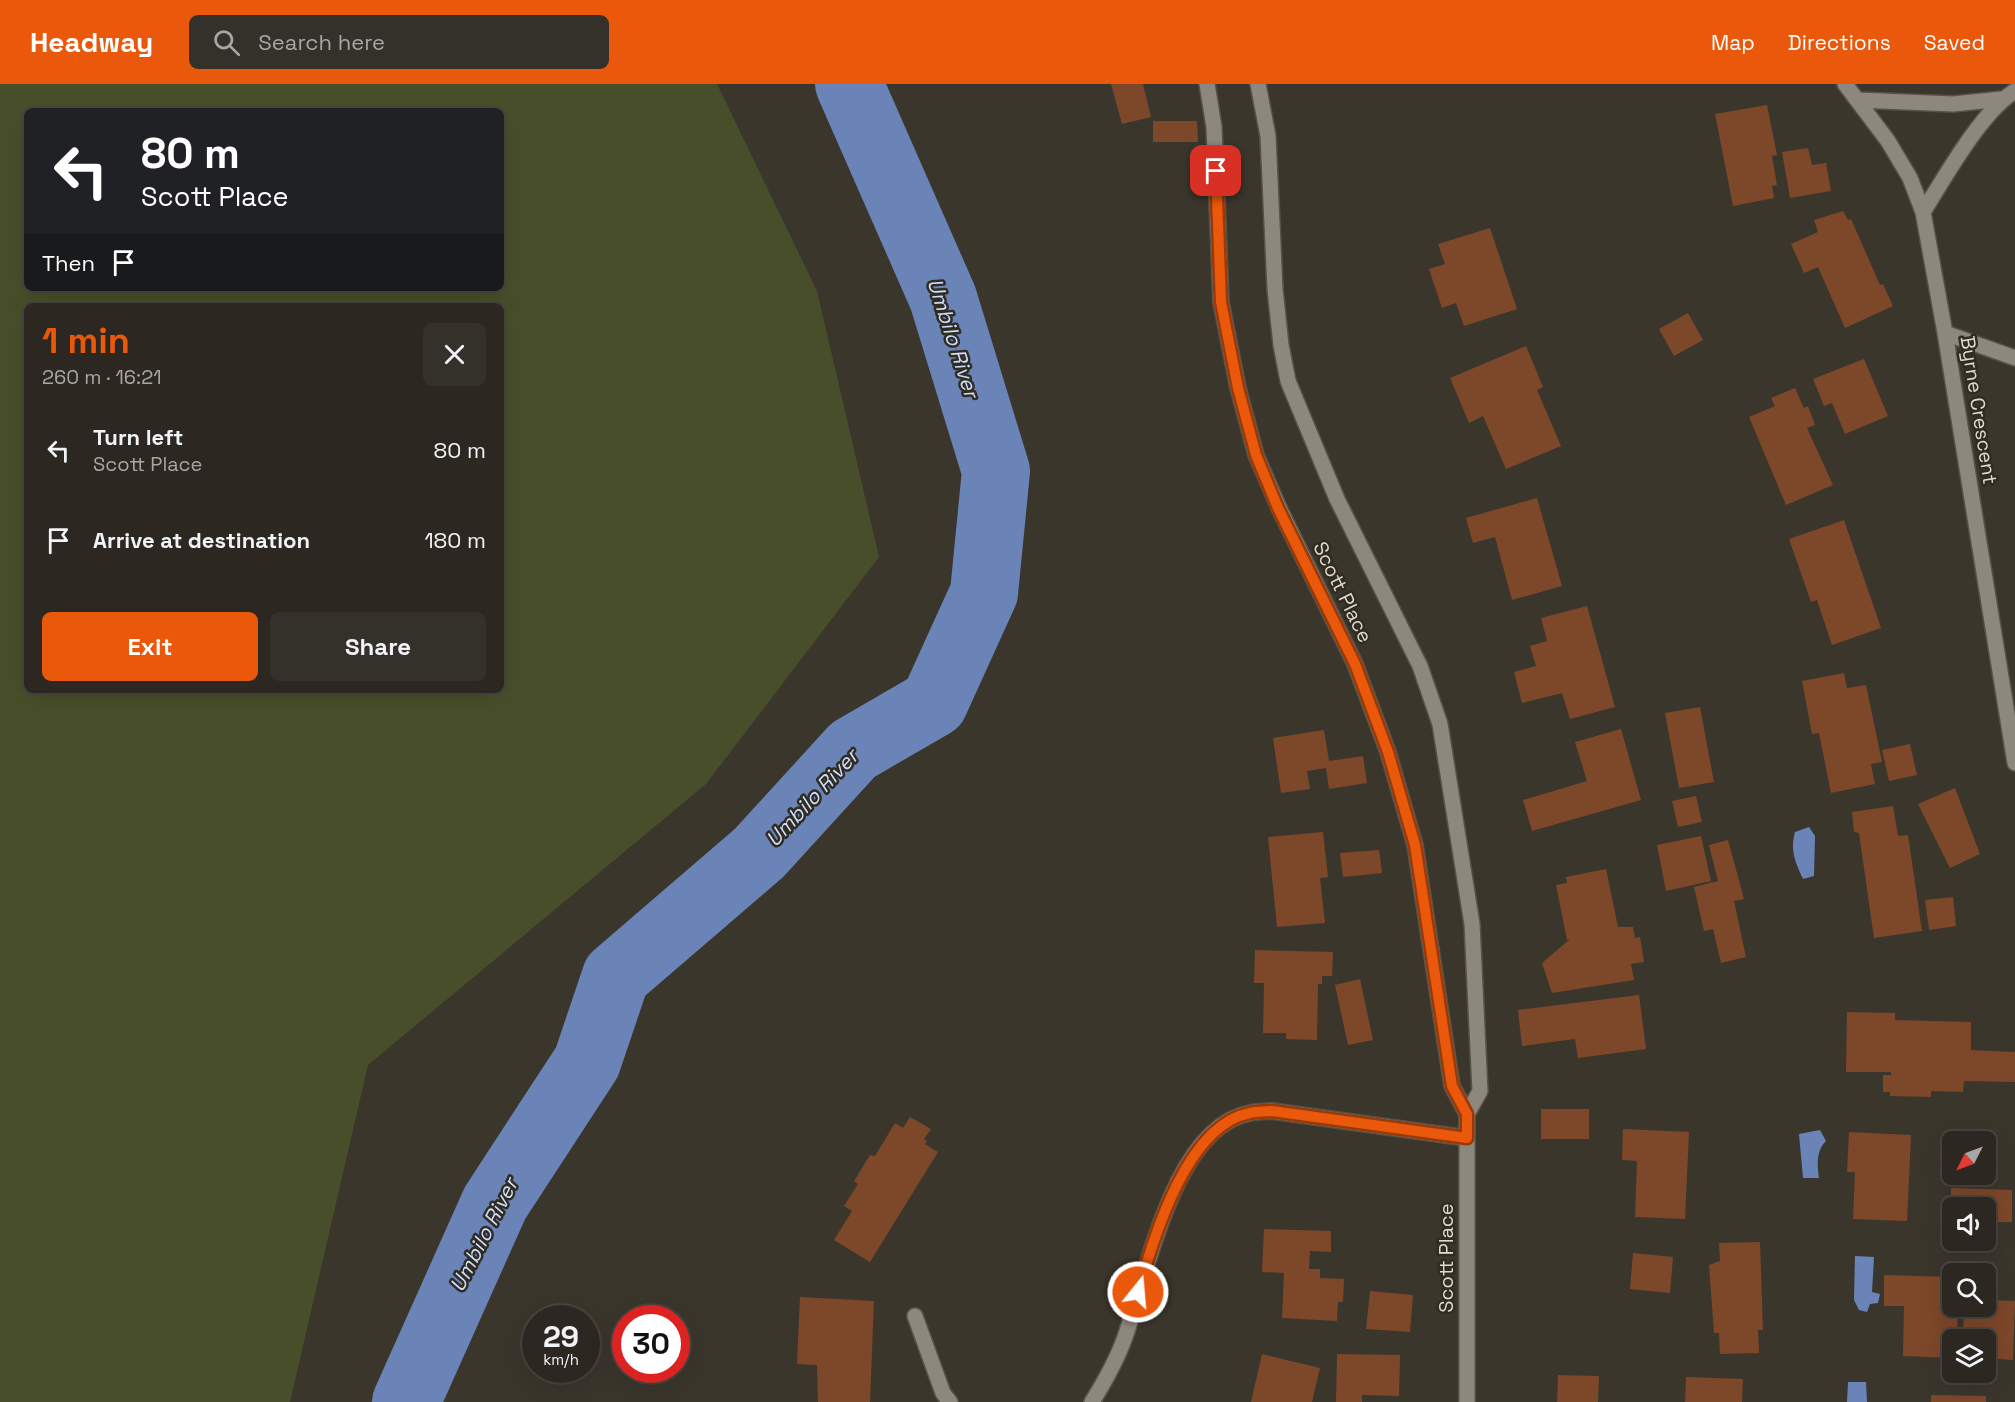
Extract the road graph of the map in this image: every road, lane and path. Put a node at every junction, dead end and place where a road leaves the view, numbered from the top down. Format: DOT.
graph roads {
  1 [pos="1207,84"];
  2 [pos="1258,84"];
  3 [pos="1845,84"];
  4 [pos="2008,95"];
  5 [pos="1858,100"];
  6 [pos="1923,212"];
  7 [pos="1946,333"];
  8 [pos="2015,358"];
  9 [pos="2015,763"];
  10 [pos="1467,1114"];
  11 [pos="1467,1138"];
  12 [pos="915,1316"];
  13 [pos="950,1402"];
  14 [pos="1092,1402"];
  15 [pos="1467,1402"];
  1 -- 10 [label="street, Scott Place"];
  2 -- 10 [label="street, Scott Place"];
  3 -- 5 [label="street, Byrne Crescent"];
  4 -- 5 [label="street"];
  4 -- 6 [label="street"];
  5 -- 6 [label="street, Byrne Crescent"];
  6 -- 7 [label="street, Byrne Crescent"];
  7 -- 8 [label="street"];
  7 -- 9 [label="street, Byrne Crescent"];
  10 -- 11 [label="street, Scott Place"];
  11 -- 14 [label="street"];
  11 -- 15 [label="street, Scott Place"];
  12 -- 13 [label="street"];
}
